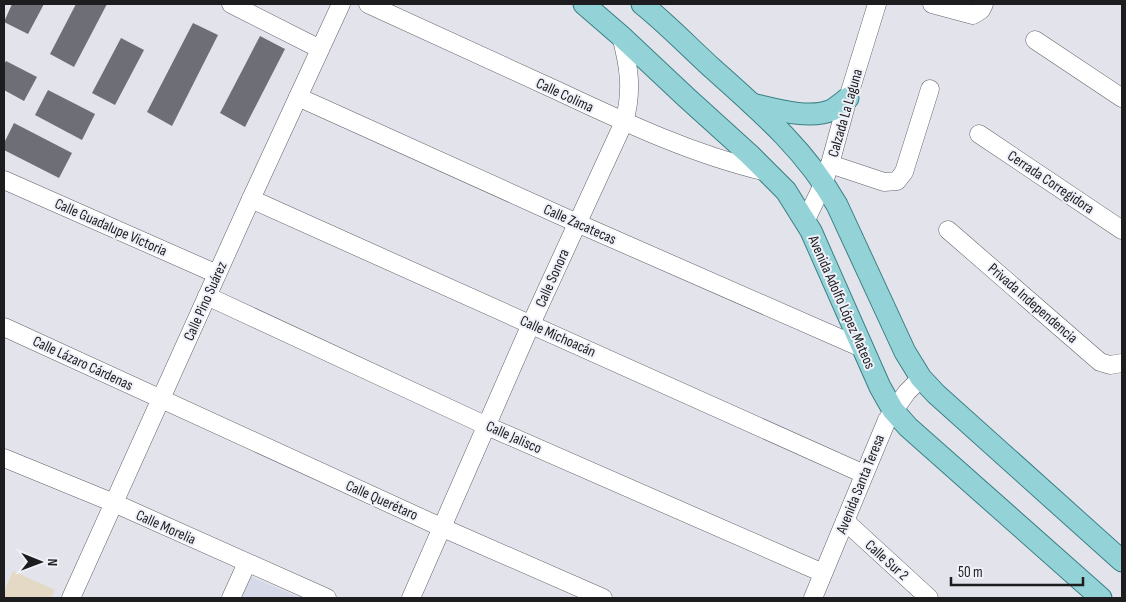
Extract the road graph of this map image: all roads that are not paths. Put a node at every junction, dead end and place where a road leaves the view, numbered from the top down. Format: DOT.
graph roads {
  1 [pos="231,4"];
  2 [pos="341,4"];
  3 [pos="368,4"];
  4 [pos="584,4"];
  5 [pos="643,4"];
  6 [pos="877,4"];
  7 [pos="932,4"];
  8 [pos="984,4"];
  9 [pos="621,36"];
  10 [pos="1035,40"];
  11 [pos="320,49"];
  12 [pos="930,89"];
  13 [pos="298,97"];
  14 [pos="848,98"];
  15 [pos="1122,98"];
  16 [pos="752,104"];
  17 [pos="624,122"];
  18 [pos="979,134"];
  19 [pos="767,172"];
  20 [pos="827,173"];
  21 [pos="4,180"];
  22 [pos="251,199"];
  23 [pos="806,220"];
  24 [pos="577,223"];
  25 [pos="948,230"];
  26 [pos="1122,230"];
  27 [pos="217,274"];
  28 [pos="208,296"];
  29 [pos="532,324"];
  30 [pos="4,327"];
  31 [pos="862,348"];
  32 [pos="1122,363"];
  33 [pos="921,378"];
  34 [pos="162,400"];
  35 [pos="893,410"];
  36 [pos="487,426"];
  37 [pos="4,458"];
  38 [pos="864,474"];
  39 [pos="114,504"];
  40 [pos="845,521"];
  41 [pos="443,528"];
  42 [pos="1122,561"];
  43 [pos="246,562"];
  44 [pos="823,573"];
  45 [pos="71,598"];
  46 [pos="231,598"];
  47 [pos="327,598"];
  48 [pos="411,598"];
  49 [pos="603,598"];
  50 [pos="813,598"];
  51 [pos="929,598"];
  52 [pos="1101,598"];
  1 -- 11 [label="street"];
  2 -- 11 [label="street, Calle Pino Suárez"];
  3 -- 17 [label="street, Calle Colima"];
  4 -- 9 [label="main road, Avenida Adolfo López Mateos"];
  5 -- 16 [label="main road"];
  6 -- 14 [label="street, Calzada La Laguna"];
  7 -- 8 [label="street"];
  9 -- 17 [label="street, Calle Sonora"];
  9 -- 19 [label="main road, Avenida Adolfo López Mateos"];
  10 -- 15 [label="street"];
  11 -- 13 [label="street, Calle Pino Suárez"];
  12 -- 20 [label="street"];
  13 -- 22 [label="street, Calle Pino Suárez"];
  13 -- 24 [label="street, Calle Zacatecas"];
  14 -- 16 [label="main road"];
  14 -- 20 [label="street, Calzada La Laguna"];
  16 -- 20 [label="main road"];
  17 -- 19 [label="street, Calle Colima"];
  17 -- 24 [label="street, Calle Sonora"];
  18 -- 26 [label="street, Cerrada Corregidora"];
  19 -- 23 [label="main road, Avenida Adolfo López Mateos"];
  20 -- 23 [label="street, Calzada La Laguna"];
  20 -- 33 [label="main road"];
  21 -- 27 [label="street, Calle Guadalupe Victoria"];
  22 -- 27 [label="street, Calle Pino Suárez"];
  22 -- 29 [label="street, Calle Michoacán"];
  23 -- 31 [label="main road, Avenida Adolfo López Mateos"];
  24 -- 29 [label="street, Calle Sonora"];
  24 -- 31 [label="street, Calle Zacatecas"];
  25 -- 32 [label="street, Privada Independencia"];
  27 -- 28 [label="street, Calle Pino Suárez"];
  28 -- 34 [label="street, Calle Pino Suárez"];
  28 -- 36 [label="street, Calle Jalisco"];
  29 -- 36 [label="street, Calle Sonora"];
  29 -- 38 [label="street, Calle Michoacán"];
  30 -- 34 [label="street, Calle Lázaro Cárdenas"];
  31 -- 35 [label="main road, Avenida Adolfo López Mateos"];
  33 -- 35 [label="street, Avenida Santa Teresa"];
  33 -- 42 [label="main road"];
  34 -- 39 [label="street, Calle Pino Suárez"];
  34 -- 41 [label="street, Calle Querétaro"];
  35 -- 38 [label="street, Avenida Santa Teresa"];
  35 -- 52 [label="main road, Avenida Adolfo López Mateos"];
  36 -- 41 [label="street, Calle Sonora"];
  36 -- 44 [label="street, Calle Jalisco"];
  37 -- 39 [label="street, Calle Morelia"];
  38 -- 40 [label="street, Avenida Santa Teresa"];
  39 -- 43 [label="street, Calle Morelia"];
  39 -- 45 [label="street, Calle Pino Suárez"];
  40 -- 44 [label="street, Avenida Santa Teresa"];
  40 -- 51 [label="street, Calle Sur 2"];
  41 -- 48 [label="street, Calle Sonora"];
  41 -- 49 [label="street, Calle Querétaro"];
  43 -- 46 [label="street"];
  43 -- 47 [label="street, Calle Morelia"];
  44 -- 50 [label="street, Avenida Santa Teresa"];
}
